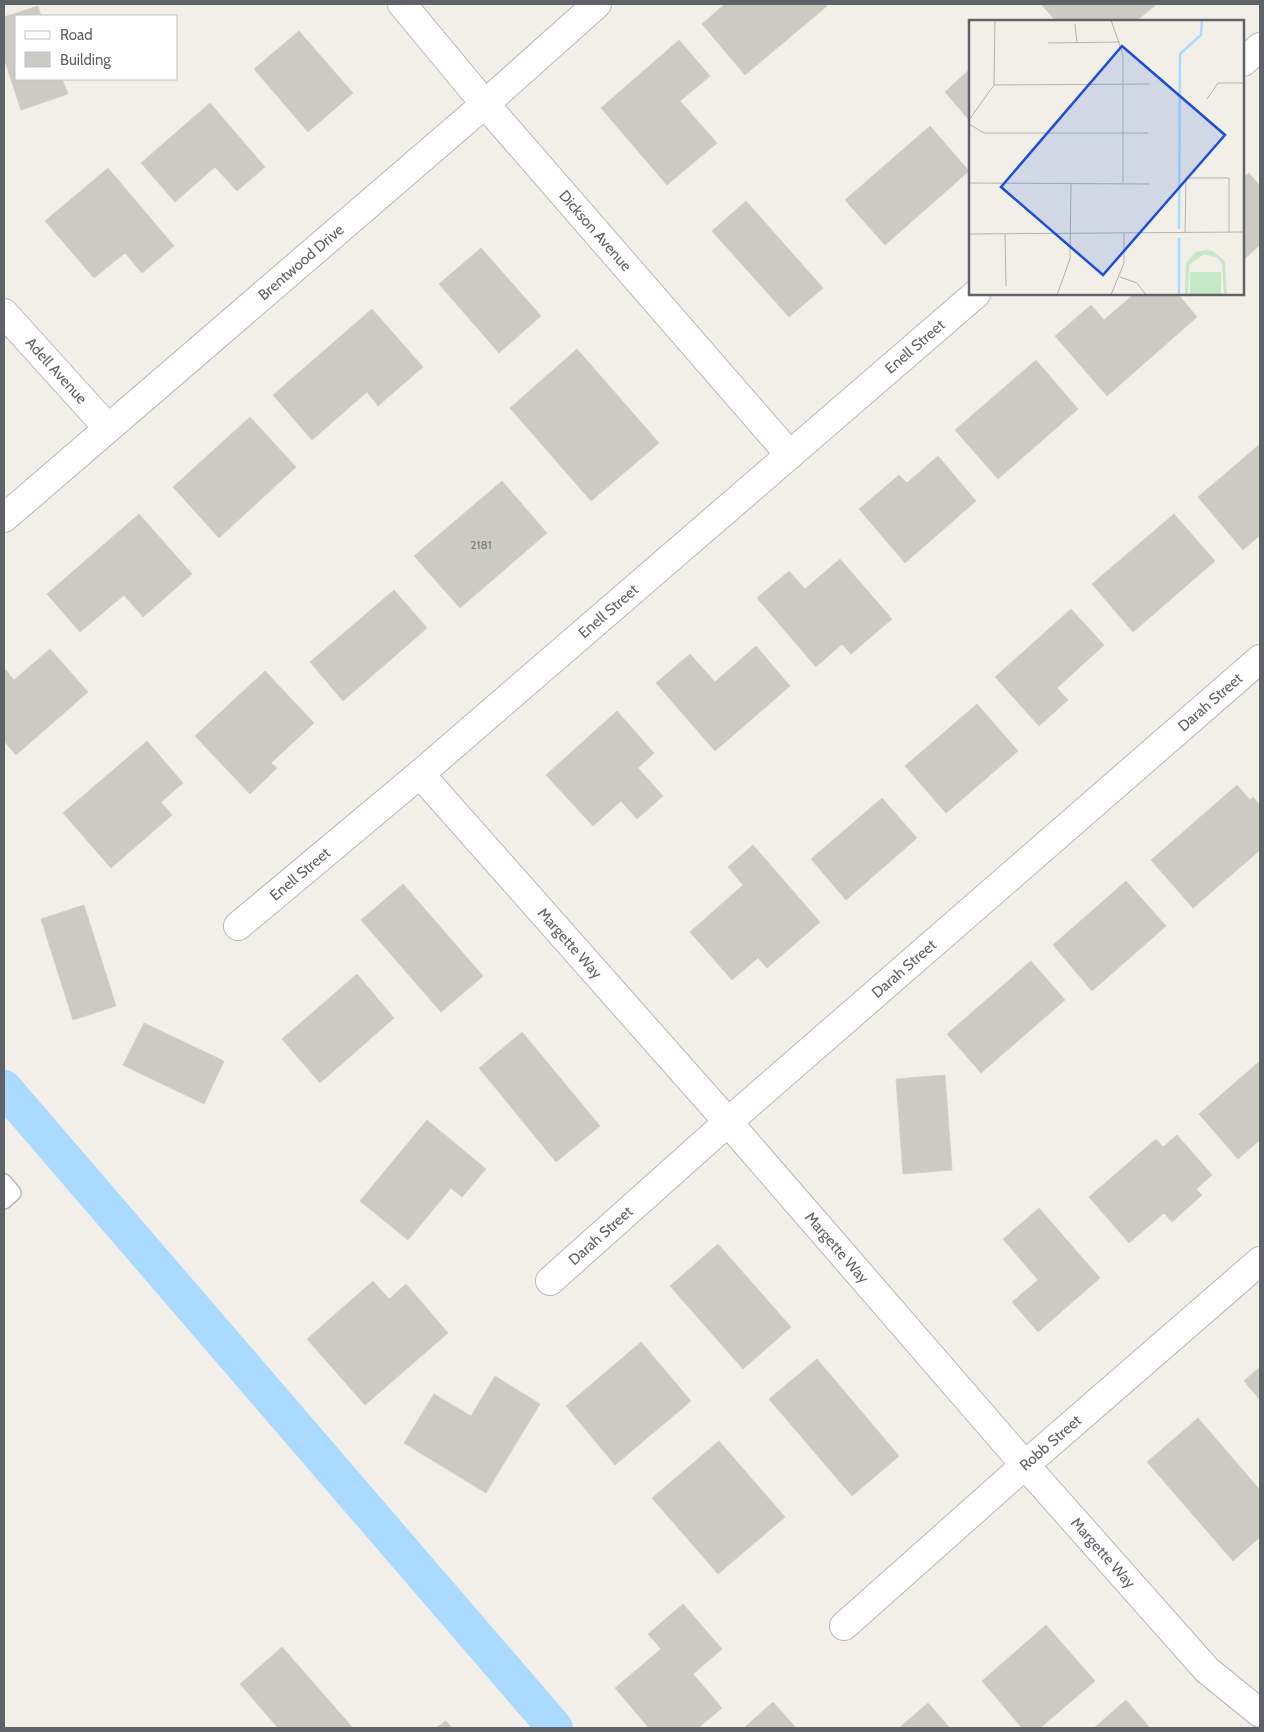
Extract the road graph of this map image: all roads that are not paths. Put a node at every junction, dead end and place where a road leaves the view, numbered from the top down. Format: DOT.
graph roads {
  1 [pos="402,4"];
  2 [pos="597,4"];
  3 [pos="1260,47"];
  4 [pos="1244,61"];
  5 [pos="485,104"];
  6 [pos="975,295"];
  7 [pos="4,313"];
  8 [pos="108,428"];
  9 [pos="790,455"];
  10 [pos="4,518"];
  11 [pos="1260,659"];
  12 [pos="420,774"];
  13 [pos="238,926"];
  14 [pos="728,1122"];
  15 [pos="4,1182"];
  16 [pos="4,1201"];
  17 [pos="1260,1262"];
  18 [pos="550,1281"];
  19 [pos="1025,1465"];
  20 [pos="844,1626"];
  21 [pos="1260,1713"];
  1 -- 5 [label="street, Dickson Avenue"];
  2 -- 5 [label="street, Brentwood Drive"];
  3 -- 4 [label="street"];
  5 -- 8 [label="street, Brentwood Drive"];
  5 -- 9 [label="street, Dickson Avenue"];
  6 -- 9 [label="street, Enell Street"];
  7 -- 8 [label="street, Adell Avenue"];
  8 -- 10 [label="street, Brentwood Drive"];
  9 -- 12 [label="street, Enell Street"];
  11 -- 14 [label="street, Darah Street"];
  12 -- 13 [label="street, Enell Street"];
  12 -- 14 [label="street, Margette Way"];
  14 -- 18 [label="street, Darah Street"];
  14 -- 19 [label="street, Margette Way"];
  15 -- 16 [label="lane"];
  17 -- 19 [label="street, Robb Street"];
  19 -- 20 [label="street, Robb Street"];
  19 -- 21 [label="street, Margette Way"];
}
